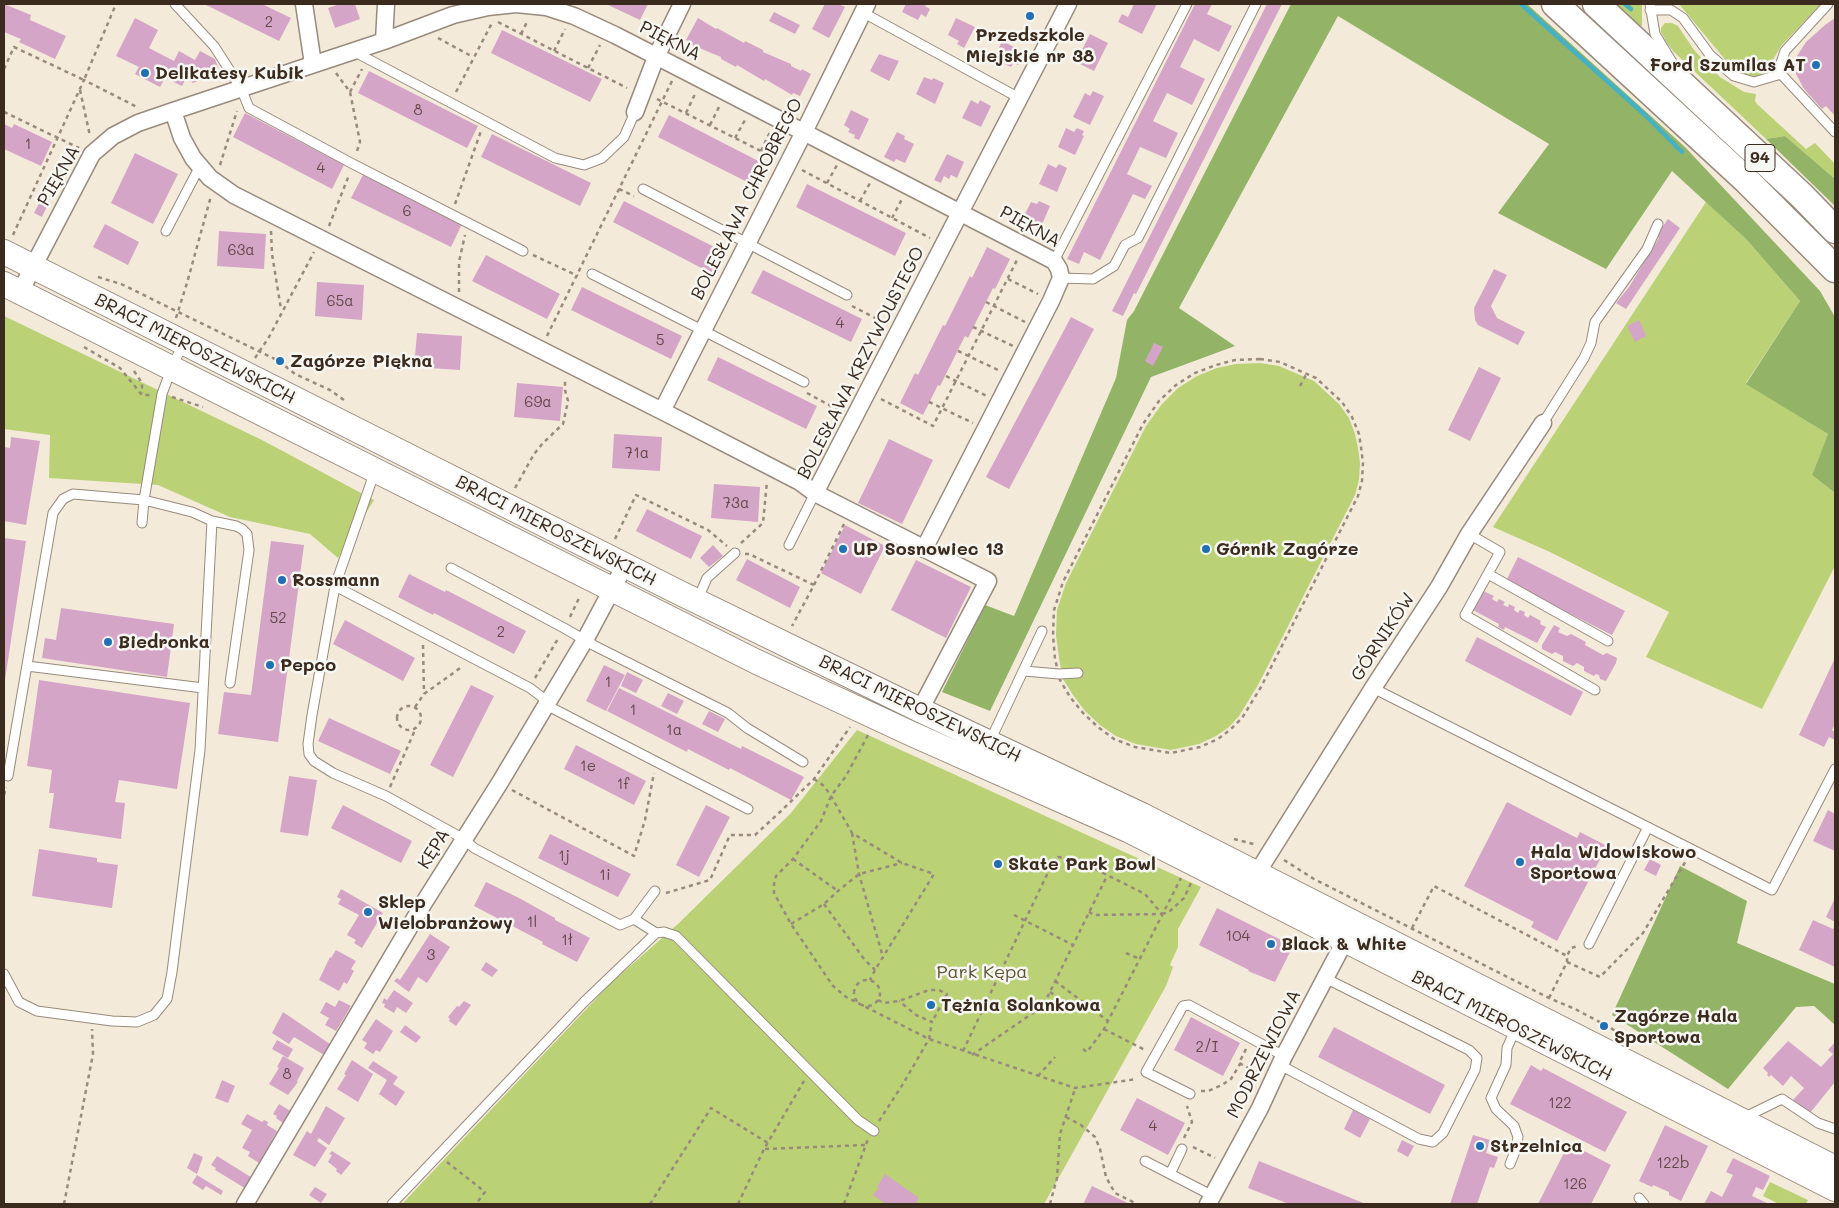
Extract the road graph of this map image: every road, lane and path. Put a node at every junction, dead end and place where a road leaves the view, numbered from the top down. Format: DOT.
graph roads {
  1 [pos="116,4"];
  2 [pos="174,4"];
  3 [pos="304,4"];
  4 [pos="386,4"];
  5 [pos="517,4"];
  6 [pos="682,4"];
  7 [pos="1068,4"];
  8 [pos="1187,4"];
  9 [pos="1256,4"];
  10 [pos="1555,4"];
  11 [pos="1596,4"];
  12 [pos="1828,4"];
  13 [pos="1650,7"];
  14 [pos="1664,7"];
  15 [pos="865,8"];
  16 [pos="530,17"];
  17 [pos="566,26"];
  18 [pos="430,34"];
  19 [pos="521,34"];
  20 [pos="384,41"];
  21 [pos="602,41"];
  22 [pos="353,51"];
  23 [pos="554,51"];
  24 [pos="473,57"];
  25 [pos="656,57"];
  26 [pos="5,63"];
  27 [pos="313,64"];
  28 [pos="588,68"];
  29 [pos="4,69"];
  30 [pos="1781,74"];
  31 [pos="673,77"];
  32 [pos="84,80"];
  33 [pos="1684,87"];
  34 [pos="80,88"];
  35 [pos="240,88"];
  36 [pos="697,90"];
  37 [pos="642,93"];
  38 [pos="1021,98"];
  39 [pos="663,101"];
  40 [pos="721,102"];
  41 [pos="451,103"];
  42 [pos="173,111"];
  43 [pos="4,112"];
  44 [pos="634,112"];
  45 [pos="686,113"];
  46 [pos="157,116"];
  47 [pos="747,116"];
  48 [pos="485,120"];
  49 [pos="710,125"];
  50 [pos="772,129"];
  51 [pos="804,132"];
  52 [pos="1835,132"];
  53 [pos="58,138"];
  54 [pos="735,138"];
  55 [pos="761,151"];
  56 [pos="94,152"];
  57 [pos="781,161"];
  58 [pos="839,162"];
  59 [pos="200,166"];
  60 [pos="796,167"];
  61 [pos="872,179"];
  62 [pos="827,184"];
  63 [pos="643,189"];
  64 [pos="211,195"];
  65 [pos="904,196"];
  66 [pos="860,201"];
  67 [pos="451,213"];
  68 [pos="960,213"];
  69 [pos="892,218"];
  70 [pos="469,222"];
  71 [pos="1658,224"];
  72 [pos="270,225"];
  73 [pos="1835,230"];
  74 [pos="166,231"];
  75 [pos="934,240"];
  76 [pos="748,244"];
  77 [pos="8,245"];
  78 [pos="316,249"];
  79 [pos="523,250"];
  80 [pos="1020,254"];
  81 [pos="1054,261"];
  82 [pos="32,266"];
  83 [pos="1834,268"];
  84 [pos="592,274"];
  85 [pos="95,276"];
  86 [pos="577,276"];
  87 [pos="1061,278"];
  88 [pos="1008,279"];
  89 [pos="604,281"];
  90 [pos="12,288"];
  91 [pos="847,295"];
  92 [pos="1051,301"];
  93 [pos="986,302"];
  94 [pos="994,306"];
  95 [pos="459,310"];
  96 [pos="282,311"];
  97 [pos="178,313"];
  98 [pos="974,327"];
  99 [pos="1037,328"];
  100 [pos="701,331"];
  101 [pos="981,331"];
  102 [pos="184,342"];
  103 [pos="79,343"];
  104 [pos="258,350"];
  105 [pos="540,350"];
  106 [pos="958,351"];
  107 [pos="1025,352"];
  108 [pos="968,356"];
  109 [pos="254,360"];
  110 [pos="172,368"];
  111 [pos="1307,373"];
  112 [pos="564,376"];
  113 [pos="946,376"];
  114 [pos="1012,377"];
  115 [pos="956,380"];
  116 [pos="804,382"];
  117 [pos="142,383"];
  118 [pos="1300,386"];
  119 [pos="334,393"];
  120 [pos="162,394"];
  121 [pos="142,395"];
  122 [pos="877,397"];
  123 [pos="929,402"];
  124 [pos="1000,402"];
  125 [pos="205,407"];
  126 [pos="942,408"];
  127 [pos="662,411"];
  128 [pos="1543,423"];
  129 [pos="986,429"];
  130 [pos="375,471"];
  131 [pos="767,480"];
  132 [pos="515,488"];
  133 [pos="815,493"];
  134 [pos="144,500"];
  135 [pos="851,512"];
  136 [pos="212,521"];
  137 [pos="142,523"];
  138 [pos="1469,534"];
  139 [pos="615,538"];
  140 [pos="789,545"];
  141 [pos="924,549"];
  142 [pos="736,550"];
  143 [pos="624,565"];
  144 [pos="451,568"];
  145 [pos="1488,574"];
  146 [pos="814,585"];
  147 [pos="335,586"];
  148 [pos="612,589"];
  149 [pos="580,596"];
  150 [pos="697,601"];
  151 [pos="564,628"];
  152 [pos="791,628"];
  153 [pos="1042,631"];
  154 [pos="423,632"];
  155 [pos="585,640"];
  156 [pos="1608,641"];
  157 [pos="473,659"];
  158 [pos="27,666"];
  159 [pos="1024,670"];
  160 [pos="1078,673"];
  161 [pos="1059,674"];
  162 [pos="230,683"];
  163 [pos="204,688"];
  164 [pos="530,688"];
  165 [pos="1373,688"];
  166 [pos="1595,690"];
  167 [pos="424,694"];
  168 [pos="547,701"];
  169 [pos="415,708"];
  170 [pos="920,710"];
  171 [pos="854,721"];
  172 [pos="416,729"];
  173 [pos="871,729"];
  174 [pos="985,753"];
  175 [pos="657,761"];
  176 [pos="802,762"];
  177 [pos="1835,769"];
  178 [pos="4,775"];
  179 [pos="814,779"];
  180 [pos="499,784"];
  181 [pos="386,796"];
  182 [pos="831,796"];
  183 [pos="748,809"];
  184 [pos="1648,827"];
  185 [pos="852,833"];
  186 [pos="464,839"];
  187 [pos="1692,849"];
  188 [pos="793,859"];
  189 [pos="902,863"];
  190 [pos="1184,873"];
  191 [pos="1257,873"];
  192 [pos="859,874"];
  193 [pos="1108,876"];
  194 [pos="1194,878"];
  195 [pos="655,891"];
  196 [pos="838,891"];
  197 [pos="824,904"];
  198 [pos="1090,912"];
  199 [pos="1162,914"];
  200 [pos="1014,915"];
  201 [pos="634,919"];
  202 [pos="1025,920"];
  203 [pos="791,924"];
  204 [pos="1412,928"];
  205 [pos="1350,931"];
  206 [pos="656,933"];
  207 [pos="1589,944"];
  208 [pos="1073,945"];
  209 [pos="1126,953"];
  210 [pos="1566,956"];
  211 [pos="883,957"];
  212 [pos="1140,959"];
  213 [pos="1567,962"];
  214 [pos="1490,968"];
  215 [pos="875,970"];
  216 [pos="4,974"];
  217 [pos="1325,978"];
  218 [pos="870,980"];
  219 [pos="1055,981"];
  220 [pos="1050,992"];
  221 [pos="1549,998"];
  222 [pos="1060,999"];
  223 [pos="878,1000"];
  224 [pos="899,1001"];
  225 [pos="860,1003"];
  226 [pos="91,1018"];
  227 [pos="1108,1020"];
  228 [pos="932,1022"];
  229 [pos="1516,1028"];
  230 [pos="1104,1029"];
  231 [pos="928,1039"];
  232 [pos="1251,1039"];
  233 [pos="1626,1039"];
  234 [pos="1083,1049"];
  235 [pos="962,1051"];
  236 [pos="972,1054"];
  237 [pos="1155,1055"];
  238 [pos="1055,1057"];
  239 [pos="1282,1060"];
  240 [pos="1240,1064"];
  241 [pos="810,1071"];
  242 [pos="1150,1074"];
  243 [pos="1038,1076"];
  244 [pos="1273,1081"];
  245 [pos="1075,1088"];
  246 [pos="1190,1094"];
  247 [pos="1066,1117"];
  248 [pos="1740,1120"];
  249 [pos="1835,1129"];
  250 [pos="874,1131"];
  251 [pos="768,1143"];
  252 [pos="866,1145"];
  253 [pos="764,1149"];
  254 [pos="1182,1149"];
  255 [pos="439,1155"];
  256 [pos="1145,1161"];
  257 [pos="1510,1164"];
  258 [pos="1229,1166"];
  259 [pos="1835,1168"];
  260 [pos="1170,1174"];
  261 [pos="1835,1189"];
  262 [pos="1210,1200"];
  263 [pos="64,1204"];
  264 [pos="245,1204"];
  265 [pos="392,1204"];
  266 [pos="476,1204"];
  267 [pos="650,1204"];
  268 [pos="738,1204"];
  269 [pos="844,1204"];
  270 [pos="1050,1204"];
  271 [pos="1137,1204"];
  1 -- 32 [label="path"];
  2 -- 35 [label="lane"];
  3 -- 27 [label="street"];
  4 -- 20 [label="street"];
  5 -- 20 [label="street, PIĘKNA"];
  5 -- 25 [label="street, PIĘKNA"];
  6 -- 25 [label="street"];
  7 -- 38 [label="street, BOLESŁAWA KRZYWOUSTEGO"];
  8 -- 81 [label="lane"];
  9 -- 87 [label="lane"];
  10 -- 83 [label="main road, 94"];
  11 -- 33 [label="main road, 94"];
  12 -- 30 [label="lane"];
  13 -- 14 [label="lane"];
  13 -- 33 [label="lane"];
  14 -- 30 [label="lane"];
  15 -- 38 [label="lane"];
  15 -- 51 [label="street, BOLESŁAWA CHROBREGO"];
  16 -- 19 [label="path"];
  17 -- 23 [label="path"];
  18 -- 24 [label="path"];
  19 -- 23 [label="path"];
  19 -- 24 [label="path"];
  20 -- 22 [label="street, PIĘKNA"];
  21 -- 28 [label="path"];
  22 -- 27 [label="street, PIĘKNA"];
  22 -- 41 [label="lane"];
  23 -- 28 [label="path"];
  24 -- 41 [label="path"];
  25 -- 37 [label="street"];
  25 -- 51 [label="street, PIĘKNA"];
  26 -- 29 [label="path"];
  26 -- 32 [label="path"];
  27 -- 35 [label="street, PIĘKNA"];
  28 -- 37 [label="path"];
  30 -- 52 [label="lane"];
  31 -- 39 [label="path"];
  32 -- 34 [label="path"];
  32 -- 46 [label="path"];
  33 -- 73 [label="main road, 94"];
  34 -- 53 [label="path"];
  34 -- 56 [label="path"];
  35 -- 42 [label="street, PIĘKNA"];
  35 -- 67 [label="lane"];
  36 -- 45 [label="path"];
  37 -- 39 [label="path"];
  37 -- 44 [label="street"];
  38 -- 68 [label="street, BOLESŁAWA KRZYWOUSTEGO"];
  39 -- 45 [label="path"];
  39 -- 86 [label="path"];
  40 -- 49 [label="path"];
  41 -- 48 [label="lane"];
  42 -- 46 [label="street, PIĘKNA"];
  42 -- 59 [label="street"];
  43 -- 53 [label="path"];
  44 -- 48 [label="lane"];
  45 -- 49 [label="path"];
  46 -- 56 [label="street, PIĘKNA"];
  47 -- 54 [label="path"];
  48 -- 67 [label="path"];
  49 -- 54 [label="path"];
  50 -- 55 [label="path"];
  51 -- 68 [label="street, PIĘKNA"];
  51 -- 76 [label="street, BOLESŁAWA CHROBREGO"];
  53 -- 56 [label="path"];
  53 -- 77 [label="path"];
  54 -- 55 [label="path"];
  55 -- 57 [label="path"];
  56 -- 82 [label="street, PIĘKNA"];
  58 -- 62 [label="path"];
  59 -- 74 [label="lane"];
  59 -- 95 [label="street"];
  60 -- 62 [label="path"];
  61 -- 66 [label="path"];
  62 -- 66 [label="path"];
  63 -- 76 [label="lane"];
  64 -- 97 [label="path"];
  65 -- 69 [label="path"];
  66 -- 69 [label="path"];
  67 -- 70 [label="lane"];
  68 -- 81 [label="street, PIĘKNA"];
  68 -- 133 [label="street, BOLESŁAWA KRZYWOUSTEGO"];
  69 -- 75 [label="path"];
  70 -- 79 [label="lane"];
  70 -- 95 [label="path"];
  71 -- 128 [label="lane"];
  72 -- 96 [label="path"];
  76 -- 91 [label="lane"];
  76 -- 100 [label="street, BOLESŁAWA CHROBREGO"];
  77 -- 82 [label="main road, BRACI MIEROSZEWSKICH"];
  78 -- 96 [label="path"];
  79 -- 86 [label="path"];
  80 -- 88 [label="path"];
  81 -- 87 [label="street, PIĘKNA"];
  82 -- 90 [label="street, PIĘKNA"];
  82 -- 102 [label="main road, BRACI MIEROSZEWSKICH"];
  84 -- 89 [label="lane"];
  85 -- 97 [label="path"];
  86 -- 89 [label="path"];
  86 -- 105 [label="path"];
  87 -- 92 [label="street"];
  88 -- 92 [label="path"];
  88 -- 94 [label="path"];
  89 -- 100 [label="lane"];
  90 -- 110 [label="main road, BRACI MIEROSZEWSKICH"];
  92 -- 99 [label="street"];
  93 -- 94 [label="path"];
  94 -- 99 [label="path"];
  94 -- 101 [label="path"];
  95 -- 105 [label="street"];
  96 -- 104 [label="path"];
  97 -- 104 [label="path"];
  98 -- 101 [label="path"];
  99 -- 107 [label="street"];
  100 -- 116 [label="lane"];
  100 -- 127 [label="street, BOLESŁAWA CHROBREGO"];
  101 -- 107 [label="path"];
  101 -- 108 [label="path"];
  102 -- 110 [label="lane"];
  102 -- 143 [label="main road, BRACI MIEROSZEWSKICH"];
  103 -- 121 [label="path"];
  104 -- 109 [label="path"];
  104 -- 119 [label="path"];
  105 -- 127 [label="street"];
  106 -- 108 [label="path"];
  107 -- 114 [label="street"];
  108 -- 114 [label="path"];
  108 -- 115 [label="path"];
  110 -- 120 [label="lane"];
  110 -- 130 [label="main road, BRACI MIEROSZEWSKICH"];
  111 -- 118 [label="path"];
  111 -- 161 [label="path"];
  111 -- 161 [label="path"];
  112 -- 132 [label="path"];
  113 -- 115 [label="path"];
  114 -- 124 [label="street"];
  115 -- 124 [label="path"];
  115 -- 126 [label="path"];
  117 -- 121 [label="path"];
  120 -- 121 [label="path"];
  120 -- 125 [label="path"];
  120 -- 134 [label="lane"];
  122 -- 126 [label="path"];
  123 -- 126 [label="path"];
  124 -- 129 [label="street"];
  126 -- 129 [label="path"];
  127 -- 133 [label="street"];
  128 -- 138 [label="street, GÓRNIKÓW"];
  129 -- 141 [label="street"];
  130 -- 147 [label="lane"];
  130 -- 148 [label="main road, BRACI MIEROSZEWSKICH"];
  131 -- 142 [label="path"];
  133 -- 135 [label="street, BOLESŁAWA KRZYWOUSTEGO"];
  133 -- 140 [label="lane"];
  134 -- 136 [label="lane"];
  134 -- 137 [label="lane"];
  134 -- 158 [label="lane"];
  135 -- 141 [label="street, BOLESŁAWA KRZYWOUSTEGO"];
  135 -- 146 [label="path"];
  136 -- 162 [label="lane"];
  136 -- 163 [label="lane"];
  138 -- 145 [label="lane"];
  138 -- 165 [label="street, GÓRNIKÓW"];
  139 -- 142 [label="path"];
  141 -- 170 [label="street, BOLESŁAWA KRZYWOUSTEGO"];
  142 -- 146 [label="path"];
  142 -- 150 [label="lane"];
  143 -- 148 [label="street, KĘPA"];
  143 -- 150 [label="main road, BRACI MIEROSZEWSKICH"];
  144 -- 151 [label="lane"];
  145 -- 156 [label="lane"];
  145 -- 166 [label="lane"];
  146 -- 152 [label="path"];
  147 -- 154 [label="lane"];
  147 -- 181 [label="lane"];
  148 -- 155 [label="street, KĘPA"];
  148 -- 174 [label="main road, BRACI MIEROSZEWSKICH"];
  149 -- 151 [label="path"];
  150 -- 170 [label="main road, BRACI MIEROSZEWSKICH"];
  151 -- 155 [label="lane"];
  151 -- 164 [label="path"];
  153 -- 159 [label="lane"];
  154 -- 157 [label="lane"];
  154 -- 167 [label="path"];
  155 -- 168 [label="street, KĘPA"];
  155 -- 176 [label="lane"];
  157 -- 164 [label="lane"];
  157 -- 167 [label="path"];
  158 -- 163 [label="lane"];
  158 -- 178 [label="lane"];
  159 -- 161 [label="lane"];
  159 -- 174 [label="lane"];
  160 -- 161 [label="lane"];
  163 -- 226 [label="lane"];
  164 -- 168 [label="lane"];
  165 -- 184 [label="lane"];
  165 -- 191 [label="street, GÓRNIKÓW"];
  167 -- 169 [label="path"];
  168 -- 175 [label="lane"];
  168 -- 180 [label="street, KĘPA"];
  169 -- 172 [label="path"];
  169 -- 172 [label="path"];
  170 -- 174 [label="main road, BRACI MIEROSZEWSKICH"];
  171 -- 179 [label="path"];
  172 -- 181 [label="path"];
  173 -- 182 [label="path"];
  174 -- 191 [label="main road, BRACI MIEROSZEWSKICH"];
  174 -- 205 [label="main road, BRACI MIEROSZEWSKICH"];
  175 -- 180 [label="path"];
  175 -- 183 [label="lane"];
  177 -- 187 [label="lane"];
  179 -- 182 [label="path"];
  179 -- 195 [label="path"];
  180 -- 186 [label="street, KĘPA"];
  181 -- 186 [label="lane"];
  182 -- 185 [label="path"];
  182 -- 188 [label="path"];
  184 -- 187 [label="lane"];
  184 -- 207 [label="lane"];
  185 -- 189 [label="path"];
  185 -- 192 [label="path"];
  186 -- 201 [label="lane"];
  186 -- 264 [label="street, KĘPA"];
  187 -- 213 [label="path"];
  188 -- 196 [label="path"];
  188 -- 203 [label="path"];
  189 -- 192 [label="path"];
  189 -- 211 [label="path"];
  190 -- 199 [label="path"];
  191 -- 205 [label="main road, BRACI MIEROSZEWSKICH"];
  192 -- 196 [label="path"];
  192 -- 211 [label="path"];
  193 -- 198 [label="path"];
  193 -- 199 [label="path"];
  193 -- 202 [label="path"];
  194 -- 199 [label="path"];
  195 -- 201 [label="lane"];
  196 -- 197 [label="path"];
  197 -- 203 [label="path"];
  197 -- 215 [label="path"];
  198 -- 199 [label="path"];
  198 -- 208 [label="path"];
  199 -- 212 [label="path"];
  200 -- 202 [label="path"];
  201 -- 206 [label="lane"];
  202 -- 208 [label="path"];
  202 -- 235 [label="path"];
  203 -- 225 [label="path"];
  204 -- 210 [label="path"];
  205 -- 217 [label="street, MODRZEWIOWA"];
  205 -- 229 [label="main road, BRACI MIEROSZEWSKICH"];
  205 -- 248 [label="main road, BRACI MIEROSZEWSKICH"];
  206 -- 241 [label="lane"];
  206 -- 255 [label="lane"];
  207 -- 210 [label="path"];
  208 -- 219 [label="path"];
  209 -- 212 [label="path"];
  210 -- 213 [label="path"];
  211 -- 215 [label="path"];
  212 -- 227 [label="path"];
  213 -- 221 [label="path"];
  214 -- 221 [label="path"];
  215 -- 218 [label="path"];
  216 -- 226 [label="lane"];
  217 -- 239 [label="street, MODRZEWIOWA"];
  217 -- 239 [label="lane"];
  218 -- 223 [label="path"];
  218 -- 225 [label="path"];
  219 -- 220 [label="path"];
  219 -- 227 [label="path"];
  220 -- 222 [label="path"];
  220 -- 236 [label="path"];
  221 -- 233 [label="path"];
  223 -- 224 [label="path"];
  223 -- 225 [label="path"];
  224 -- 228 [label="path"];
  224 -- 228 [label="path"];
  225 -- 231 [label="path"];
  226 -- 263 [label="path"];
  227 -- 230 [label="path"];
  228 -- 231 [label="path"];
  229 -- 257 [label="lane"];
  229 -- 261 [label="main road, BRACI MIEROSZEWSKICH"];
  230 -- 234 [label="path"];
  230 -- 237 [label="path"];
  231 -- 235 [label="path"];
  231 -- 250 [label="path"];
  232 -- 237 [label="lane"];
  232 -- 239 [label="lane"];
  232 -- 240 [label="path"];
  235 -- 236 [label="path"];
  236 -- 243 [label="path"];
  237 -- 242 [label="lane"];
  238 -- 243 [label="path"];
  239 -- 244 [label="street, MODRZEWIOWA"];
  240 -- 244 [label="path"];
  240 -- 246 [label="path"];
  241 -- 250 [label="lane"];
  241 -- 251 [label="path"];
  242 -- 245 [label="path"];
  242 -- 246 [label="lane"];
  243 -- 245 [label="path"];
  244 -- 258 [label="street, MODRZEWIOWA"];
  245 -- 247 [label="path"];
  246 -- 258 [label="path"];
  247 -- 270 [label="path"];
  247 -- 271 [label="path"];
  248 -- 249 [label="lane"];
  248 -- 259 [label="main road, BRACI MIEROSZEWSKICH"];
  250 -- 252 [label="path"];
  251 -- 253 [label="path"];
  251 -- 267 [label="path"];
  252 -- 253 [label="path"];
  252 -- 269 [label="path"];
  253 -- 268 [label="path"];
  254 -- 260 [label="lane"];
  255 -- 265 [label="lane"];
  255 -- 266 [label="path"];
  256 -- 260 [label="lane"];
  258 -- 262 [label="street, MODRZEWIOWA"];
  260 -- 262 [label="lane"];
}
